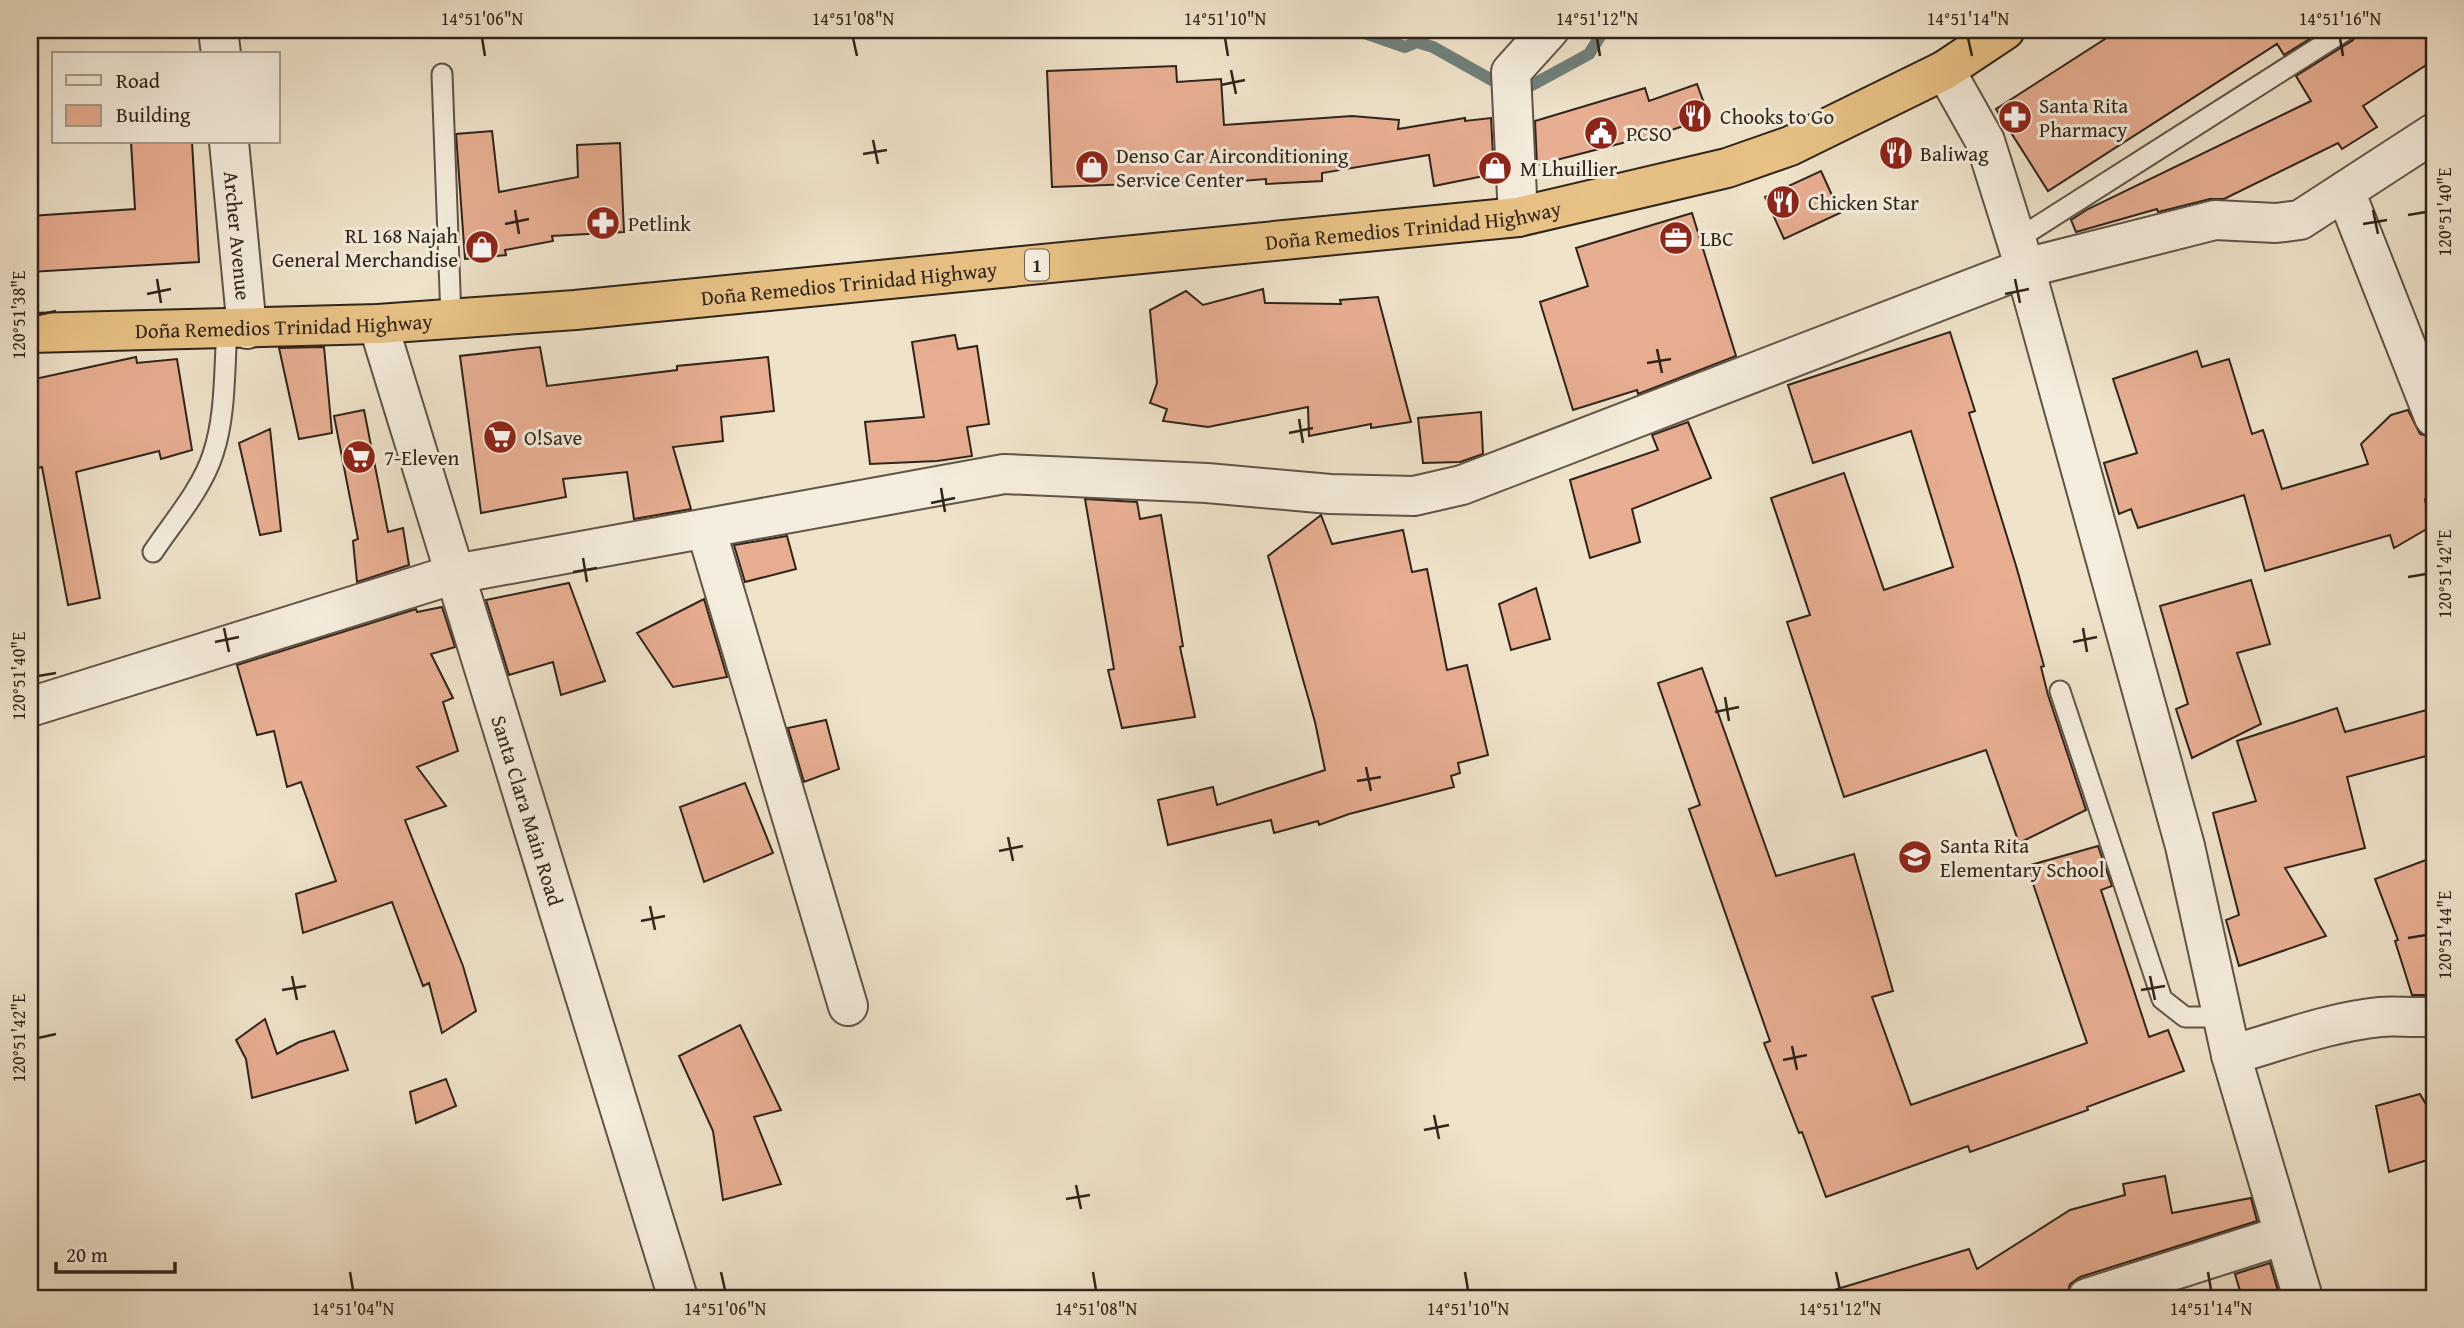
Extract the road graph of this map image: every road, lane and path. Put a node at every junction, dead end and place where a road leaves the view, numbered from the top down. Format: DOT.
graph roads {
  1 [pos="218,30"];
  2 [pos="1549,30"];
  3 [pos="2005,30"];
  4 [pos="2346,30"];
  5 [pos="221,52"];
  6 [pos="1945,70"];
  7 [pos="442,75"];
  8 [pos="2434,133"];
  9 [pos="229,144"];
  10 [pos="2345,191"];
  11 [pos="1518,217"];
  12 [pos="2021,254"];
  13 [pos="451,318"];
  14 [pos="378,324"];
  15 [pos="237,329"];
  16 [pos="30,334"];
  17 [pos="2434,417"];
  18 [pos="706,529"];
  19 [pos="153,552"];
  20 [pos="456,574"];
  21 [pos="2060,691"];
  22 [pos="30,707"];
  23 [pos="848,1006"];
  24 [pos="2434,1016"];
  25 [pos="2223,1017"];
  26 [pos="2231,1055"];
  27 [pos="2284,1235"];
  28 [pos="678,1298"];
  29 [pos="2088,1298"];
  30 [pos="2303,1298"];
  1 -- 5 [label="street"];
  2 -- 11 [label="street"];
  3 -- 6 [label="highway, Doña Remedios Trinidad Highway / 1"];
  4 -- 12 [label="lane"];
  6 -- 11 [label="highway, Doña Remedios Trinidad Highway / 1"];
  6 -- 12 [label="street"];
  7 -- 13 [label="lane"];
  8 -- 10 [label="street"];
  9 -- 15 [label="street, Archer Avenue"];
  10 -- 12 [label="street"];
  10 -- 17 [label="street"];
  11 -- 13 [label="highway, Doña Remedios Trinidad Highway / 1"];
  12 -- 18 [label="street"];
  12 -- 25 [label="street"];
  13 -- 14 [label="highway, Doña Remedios Trinidad Highway / 1"];
  14 -- 15 [label="highway, Doña Remedios Trinidad Highway / 1"];
  14 -- 20 [label="street, Santa Clara Main Road"];
  15 -- 16 [label="highway, Doña Remedios Trinidad Highway / 1"];
  15 -- 19 [label="lane"];
  18 -- 20 [label="street"];
  18 -- 23 [label="street"];
  20 -- 22 [label="street"];
  20 -- 28 [label="street, Santa Clara Main Road"];
  21 -- 25 [label="lane"];
  24 -- 26 [label="street"];
  25 -- 26 [label="street"];
  26 -- 27 [label="street"];
  27 -- 29 [label="street"];
  27 -- 30 [label="street"];
}
